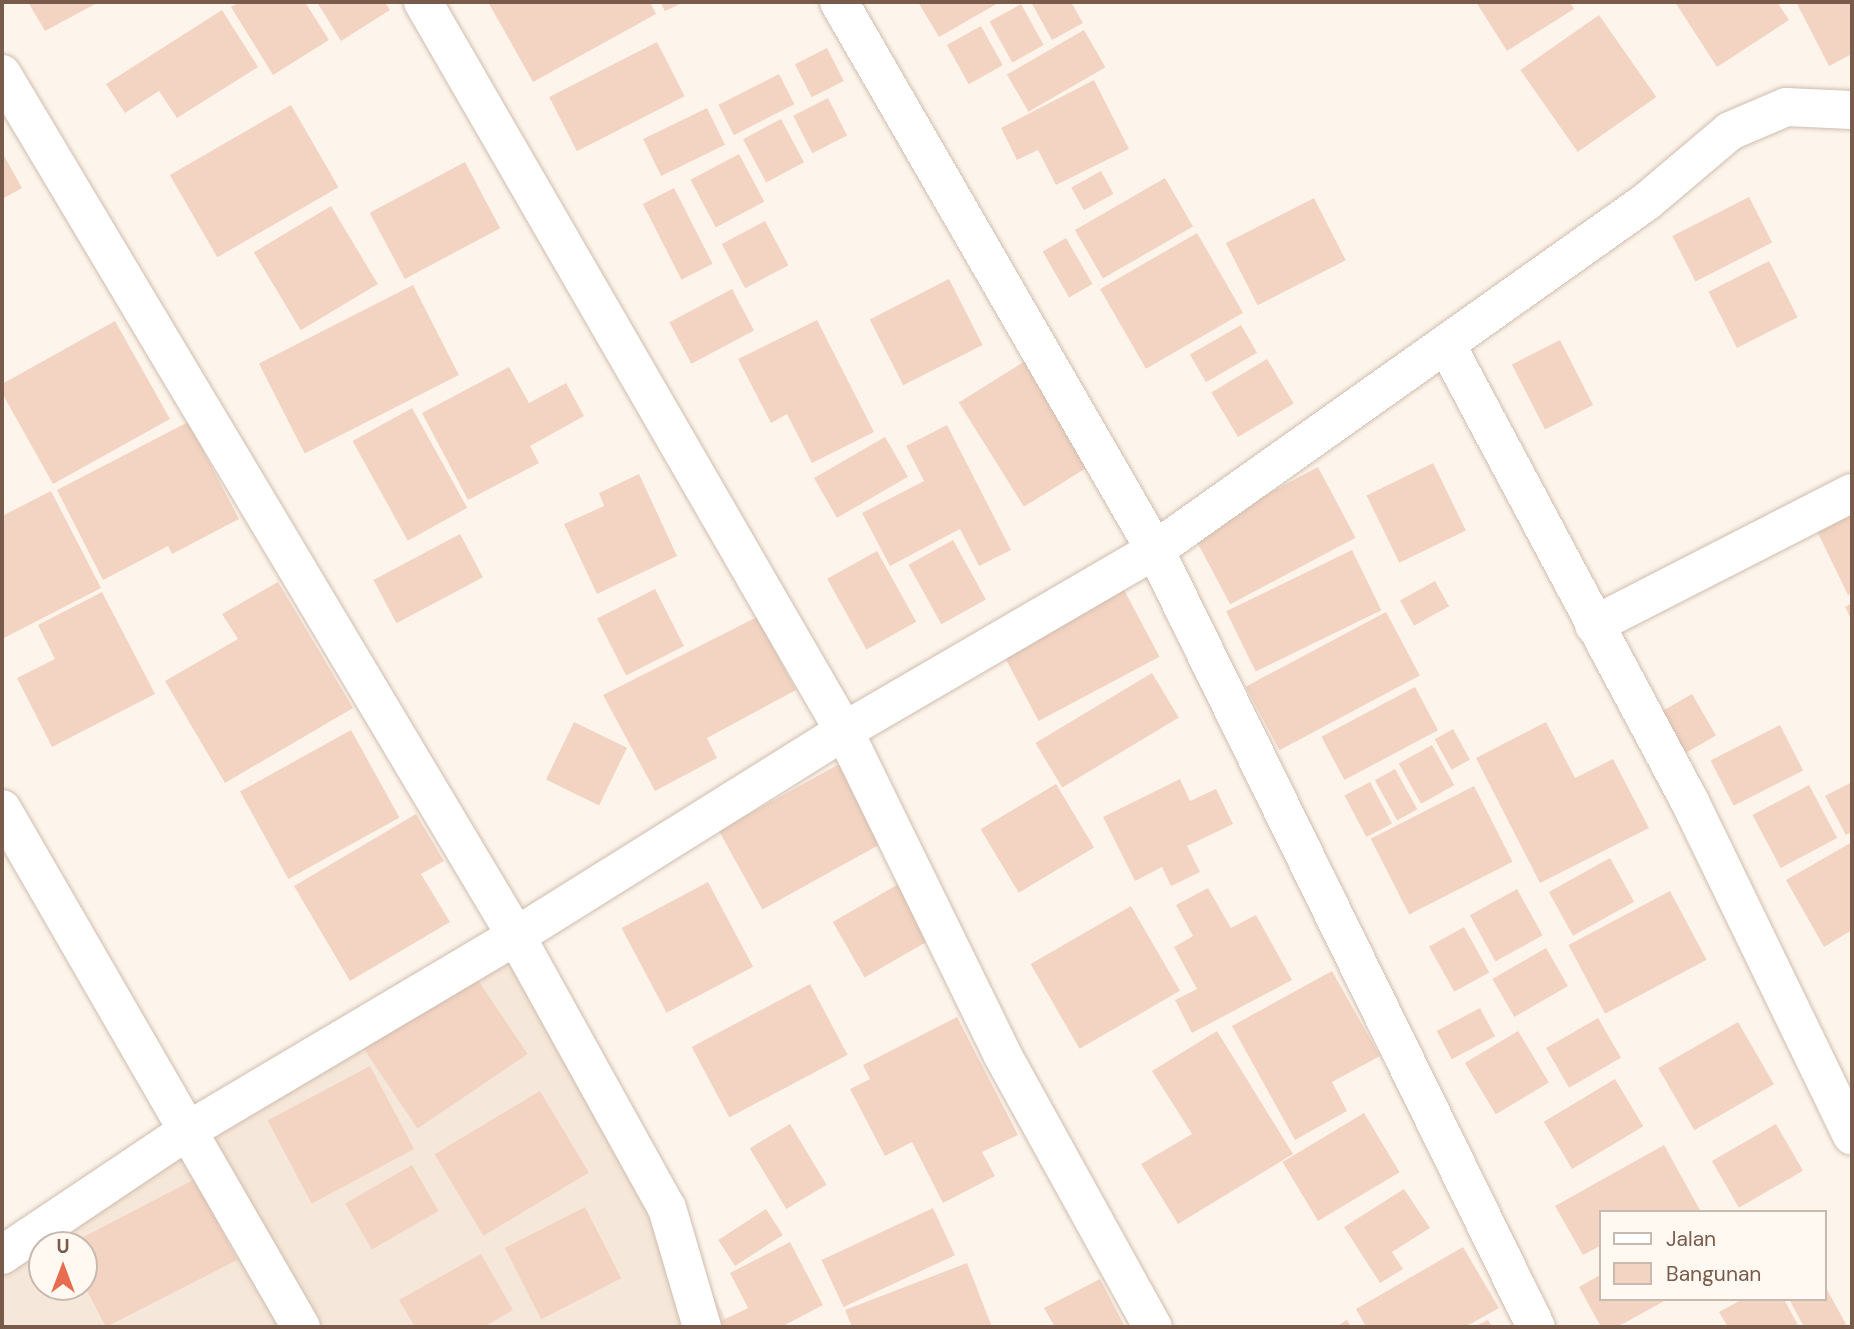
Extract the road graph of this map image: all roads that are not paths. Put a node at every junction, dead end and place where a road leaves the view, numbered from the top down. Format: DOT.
graph roads {
  1 [pos="423,2"];
  2 [pos="839,2"];
  3 [pos="2,74"];
  4 [pos="1852,110"];
  5 [pos="1446,344"];
  6 [pos="1852,493"];
  7 [pos="1155,550"];
  8 [pos="1594,625"];
  9 [pos="844,731"];
  10 [pos="2,809"];
  11 [pos="516,936"];
  12 [pos="189,1130"];
  13 [pos="1852,1135"];
  14 [pos="2,1255"];
  15 [pos="301,1327"];
  16 [pos="702,1327"];
  17 [pos="1153,1327"];
  18 [pos="1536,1327"];
  1 -- 9 [label="street"];
  2 -- 7 [label="street"];
  3 -- 11 [label="street"];
  4 -- 5 [label="street"];
  5 -- 7 [label="street"];
  5 -- 8 [label="street"];
  6 -- 8 [label="street"];
  7 -- 9 [label="street"];
  7 -- 18 [label="street"];
  8 -- 13 [label="street"];
  9 -- 11 [label="street"];
  9 -- 17 [label="street"];
  10 -- 12 [label="street"];
  11 -- 12 [label="street"];
  11 -- 16 [label="street"];
  12 -- 14 [label="street"];
  12 -- 15 [label="street"];
}
